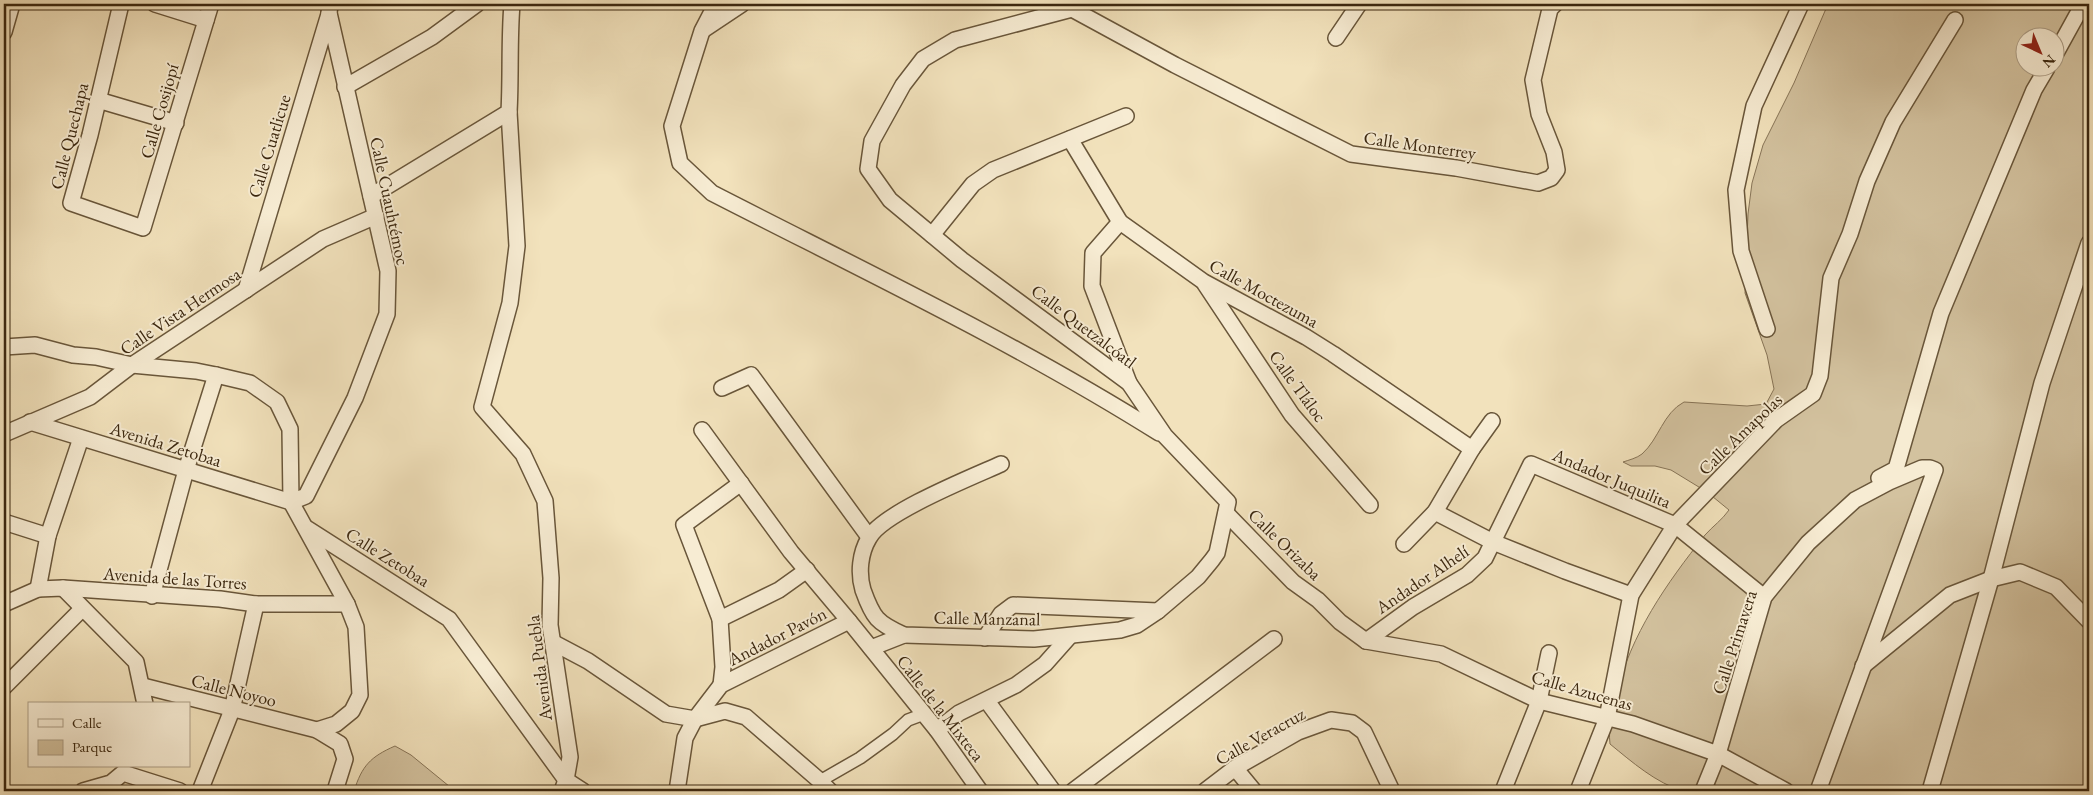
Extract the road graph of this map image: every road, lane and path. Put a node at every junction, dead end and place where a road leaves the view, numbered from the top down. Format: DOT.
graph roads {
  1 [pos="12,4"];
  2 [pos="121,4"];
  3 [pos="155,4"];
  4 [pos="211,4"];
  5 [pos="477,4"];
  6 [pos="512,4"];
  7 [pos="716,4"];
  8 [pos="742,4"];
  9 [pos="1359,4"];
  10 [pos="1801,4"];
  11 [pos="2083,4"];
  12 [pos="1550,6"];
  13 [pos="1069,7"];
  14 [pos="329,8"];
  15 [pos="206,20"];
  16 [pos="1955,20"];
  17 [pos="702,31"];
  18 [pos="4,32"];
  19 [pos="2066,35"];
  20 [pos="1336,38"];
  21 [pos="2041,78"];
  22 [pos="345,87"];
  23 [pos="98,100"];
  24 [pos="509,112"];
  25 [pos="1126,116"];
  26 [pos="176,123"];
  27 [pos="1070,139"];
  28 [pos="371,196"];
  29 [pos="376,216"];
  30 [pos="1120,222"];
  31 [pos="143,228"];
  32 [pos="932,235"];
  33 [pos="2089,243"];
  34 [pos="1204,282"];
  35 [pos="246,290"];
  36 [pos="1767,330"];
  37 [pos="4,347"];
  38 [pos="132,365"];
  39 [pos="216,375"];
  40 [pos="1129,383"];
  41 [pos="722,388"];
  42 [pos="1492,421"];
  43 [pos="30,422"];
  44 [pos="702,430"];
  45 [pos="4,434"];
  46 [pos="1165,436"];
  47 [pos="81,438"];
  48 [pos="1472,449"];
  49 [pos="1001,464"];
  50 [pos="186,470"];
  51 [pos="742,483"];
  52 [pos="1856,500"];
  53 [pos="291,502"];
  54 [pos="1370,505"];
  55 [pos="1226,512"];
  56 [pos="1435,512"];
  57 [pos="4,522"];
  58 [pos="1675,525"];
  59 [pos="307,528"];
  60 [pos="48,536"];
  61 [pos="869,537"];
  62 [pos="1493,542"];
  63 [pos="1404,544"];
  64 [pos="807,570"];
  65 [pos="1991,579"];
  66 [pos="63,588"];
  67 [pos="38,589"];
  68 [pos="1632,595"];
  69 [pos="152,596"];
  70 [pos="1764,597"];
  71 [pos="1318,600"];
  72 [pos="4,604"];
  73 [pos="256,604"];
  74 [pos="348,604"];
  75 [pos="82,610"];
  76 [pos="1158,611"];
  77 [pos="720,619"];
  78 [pos="849,621"];
  79 [pos="2089,621"];
  80 [pos="904,635"];
  81 [pos="1069,637"];
  82 [pos="985,638"];
  83 [pos="1274,639"];
  84 [pos="1366,641"];
  85 [pos="554,643"];
  86 [pos="871,648"];
  87 [pos="1549,653"];
  88 [pos="1863,666"];
  89 [pos="721,685"];
  90 [pos="142,686"];
  91 [pos="4,687"];
  92 [pos="987,701"];
  93 [pos="1539,701"];
  94 [pos="145,702"];
  95 [pos="232,710"];
  96 [pos="924,714"];
  97 [pos="1607,718"];
  98 [pos="695,719"];
  99 [pos="317,730"];
  100 [pos="937,730"];
  101 [pos="1718,754"];
  102 [pos="1235,768"];
  103 [pos="124,770"];
  104 [pos="564,786"];
  105 [pos="825,786"];
  106 [pos="83,791"];
  107 [pos="180,791"];
  108 [pos="200,791"];
  109 [pos="335,791"];
  110 [pos="583,791"];
  111 [pos="677,791"];
  112 [pos="980,791"];
  113 [pos="1053,791"];
  114 [pos="1073,791"];
  115 [pos="1205,791"];
  116 [pos="1254,791"];
  117 [pos="1392,791"];
  118 [pos="1503,791"];
  119 [pos="1578,791"];
  120 [pos="1703,791"];
  121 [pos="1786,791"];
  122 [pos="1818,791"];
  123 [pos="1930,791"];
  1 -- 18 [label="street"];
  2 -- 23 [label="street, Calle Quechapa"];
  3 -- 15 [label="street"];
  4 -- 15 [label="street, Calle Cosijopí"];
  5 -- 22 [label="street"];
  6 -- 24 [label="street"];
  7 -- 17 [label="street"];
  8 -- 17 [label="street"];
  9 -- 20 [label="street"];
  10 -- 36 [label="street"];
  11 -- 19 [label="street"];
  12 -- 13 [label="street, Calle Monterrey"];
  13 -- 32 [label="street, Calle Quetzalcóatl"];
  14 -- 22 [label="street, Calle Cuauhtémoc"];
  14 -- 35 [label="street, Calle Cuatlicue"];
  15 -- 26 [label="street, Calle Cosijopí"];
  16 -- 58 [label="street, Calle Amapolas"];
  17 -- 46 [label="street"];
  21 -- 52 [label="street"];
  22 -- 28 [label="street, Calle Cuauhtémoc"];
  23 -- 26 [label="street"];
  23 -- 31 [label="street, Calle Quechapa"];
  24 -- 28 [label="street"];
  24 -- 85 [label="street, Avenida Puebla"];
  25 -- 27 [label="street"];
  26 -- 31 [label="street, Calle Cosijopí"];
  27 -- 30 [label="street, Calle Moctezuma"];
  27 -- 32 [label="street"];
  28 -- 29 [label="street, Calle Cuauhtémoc"];
  29 -- 35 [label="street, Calle Vista Hermosa"];
  29 -- 53 [label="street, Calle Cuauhtémoc"];
  30 -- 34 [label="street, Calle Moctezuma"];
  30 -- 40 [label="street"];
  32 -- 40 [label="street, Calle Quetzalcóatl"];
  33 -- 65 [label="street"];
  34 -- 48 [label="street, Calle Moctezuma"];
  34 -- 54 [label="street, Calle Tláloc"];
  35 -- 38 [label="street, Calle Vista Hermosa"];
  37 -- 38 [label="street"];
  38 -- 39 [label="street"];
  38 -- 43 [label="street, Calle Vista Hermosa"];
  39 -- 50 [label="street"];
  39 -- 53 [label="street"];
  40 -- 46 [label="street, Calle Quetzalcóatl"];
  41 -- 61 [label="street"];
  42 -- 48 [label="street"];
  43 -- 45 [label="street, Calle Vista Hermosa"];
  43 -- 47 [label="street, Avenida Zetobaa"];
  44 -- 51 [label="street, Calle de la Mixteca"];
  46 -- 55 [label="street"];
  47 -- 50 [label="street, Avenida Zetobaa"];
  47 -- 60 [label="street"];
  48 -- 56 [label="street"];
  49 -- 61 [label="street"];
  50 -- 53 [label="street, Avenida Zetobaa"];
  50 -- 69 [label="street"];
  51 -- 64 [label="street, Calle de la Mixteca"];
  51 -- 77 [label="street"];
  52 -- 70 [label="street, Calle Primavera"];
  52 -- 88 [label="street, Calle Primavera"];
  53 -- 59 [label="street"];
  55 -- 71 [label="street, Calle Orizaba"];
  55 -- 76 [label="street"];
  56 -- 62 [label="street"];
  56 -- 63 [label="street"];
  57 -- 60 [label="street"];
  58 -- 62 [label="street, Andador Juquilita"];
  58 -- 68 [label="street, Calle Amapolas"];
  58 -- 70 [label="street"];
  59 -- 74 [label="street"];
  59 -- 104 [label="street, Calle Zetobaa"];
  60 -- 67 [label="street"];
  61 -- 80 [label="street"];
  62 -- 68 [label="street"];
  62 -- 84 [label="street, Andador Alhelí"];
  64 -- 77 [label="street"];
  64 -- 78 [label="street, Calle de la Mixteca"];
  65 -- 79 [label="street"];
  65 -- 88 [label="street"];
  65 -- 123 [label="street"];
  66 -- 67 [label="street, Avenida de las Torres"];
  66 -- 69 [label="street, Avenida de las Torres"];
  66 -- 75 [label="street"];
  67 -- 72 [label="street, Avenida de las Torres"];
  68 -- 97 [label="street, Calle Amapolas"];
  69 -- 73 [label="street, Avenida de las Torres"];
  70 -- 101 [label="street, Calle Primavera"];
  71 -- 84 [label="street, Calle Azucenas"];
  73 -- 74 [label="street, Avenida de las Torres"];
  73 -- 95 [label="street"];
  74 -- 99 [label="street"];
  75 -- 90 [label="street"];
  75 -- 91 [label="street"];
  76 -- 81 [label="street"];
  76 -- 82 [label="street"];
  77 -- 89 [label="street"];
  78 -- 86 [label="street, Calle de la Mixteca"];
  78 -- 89 [label="street, Andador Pavón"];
  80 -- 82 [label="street, Calle Manzanal"];
  80 -- 86 [label="street"];
  81 -- 82 [label="street, Calle Manzanal"];
  81 -- 92 [label="street"];
  83 -- 114 [label="street"];
  84 -- 93 [label="street, Calle Azucenas"];
  85 -- 98 [label="street"];
  85 -- 104 [label="street, Avenida Puebla"];
  86 -- 96 [label="street, Calle de la Mixteca"];
  87 -- 93 [label="street"];
  88 -- 122 [label="street"];
  89 -- 98 [label="street"];
  90 -- 94 [label="street"];
  90 -- 95 [label="street, Calle Noyoo"];
  92 -- 100 [label="street"];
  92 -- 113 [label="street"];
  93 -- 97 [label="street, Calle Azucenas"];
  93 -- 118 [label="street"];
  95 -- 99 [label="street, Calle Noyoo"];
  95 -- 108 [label="street"];
  96 -- 100 [label="street, Calle de la Mixteca"];
  96 -- 105 [label="street"];
  97 -- 101 [label="street, Calle Azucenas"];
  97 -- 119 [label="street, Calle Amapolas"];
  98 -- 105 [label="street"];
  98 -- 111 [label="street"];
  99 -- 109 [label="street, Calle Noyoo"];
  100 -- 112 [label="street, Calle de la Mixteca"];
  101 -- 120 [label="street, Calle Primavera"];
  101 -- 121 [label="street, Calle Azucenas"];
  102 -- 115 [label="street, Calle Veracruz"];
  102 -- 116 [label="street"];
  102 -- 117 [label="street, Calle Veracruz"];
  103 -- 106 [label="street"];
  103 -- 107 [label="street"];
  104 -- 110 [label="street"];
}
